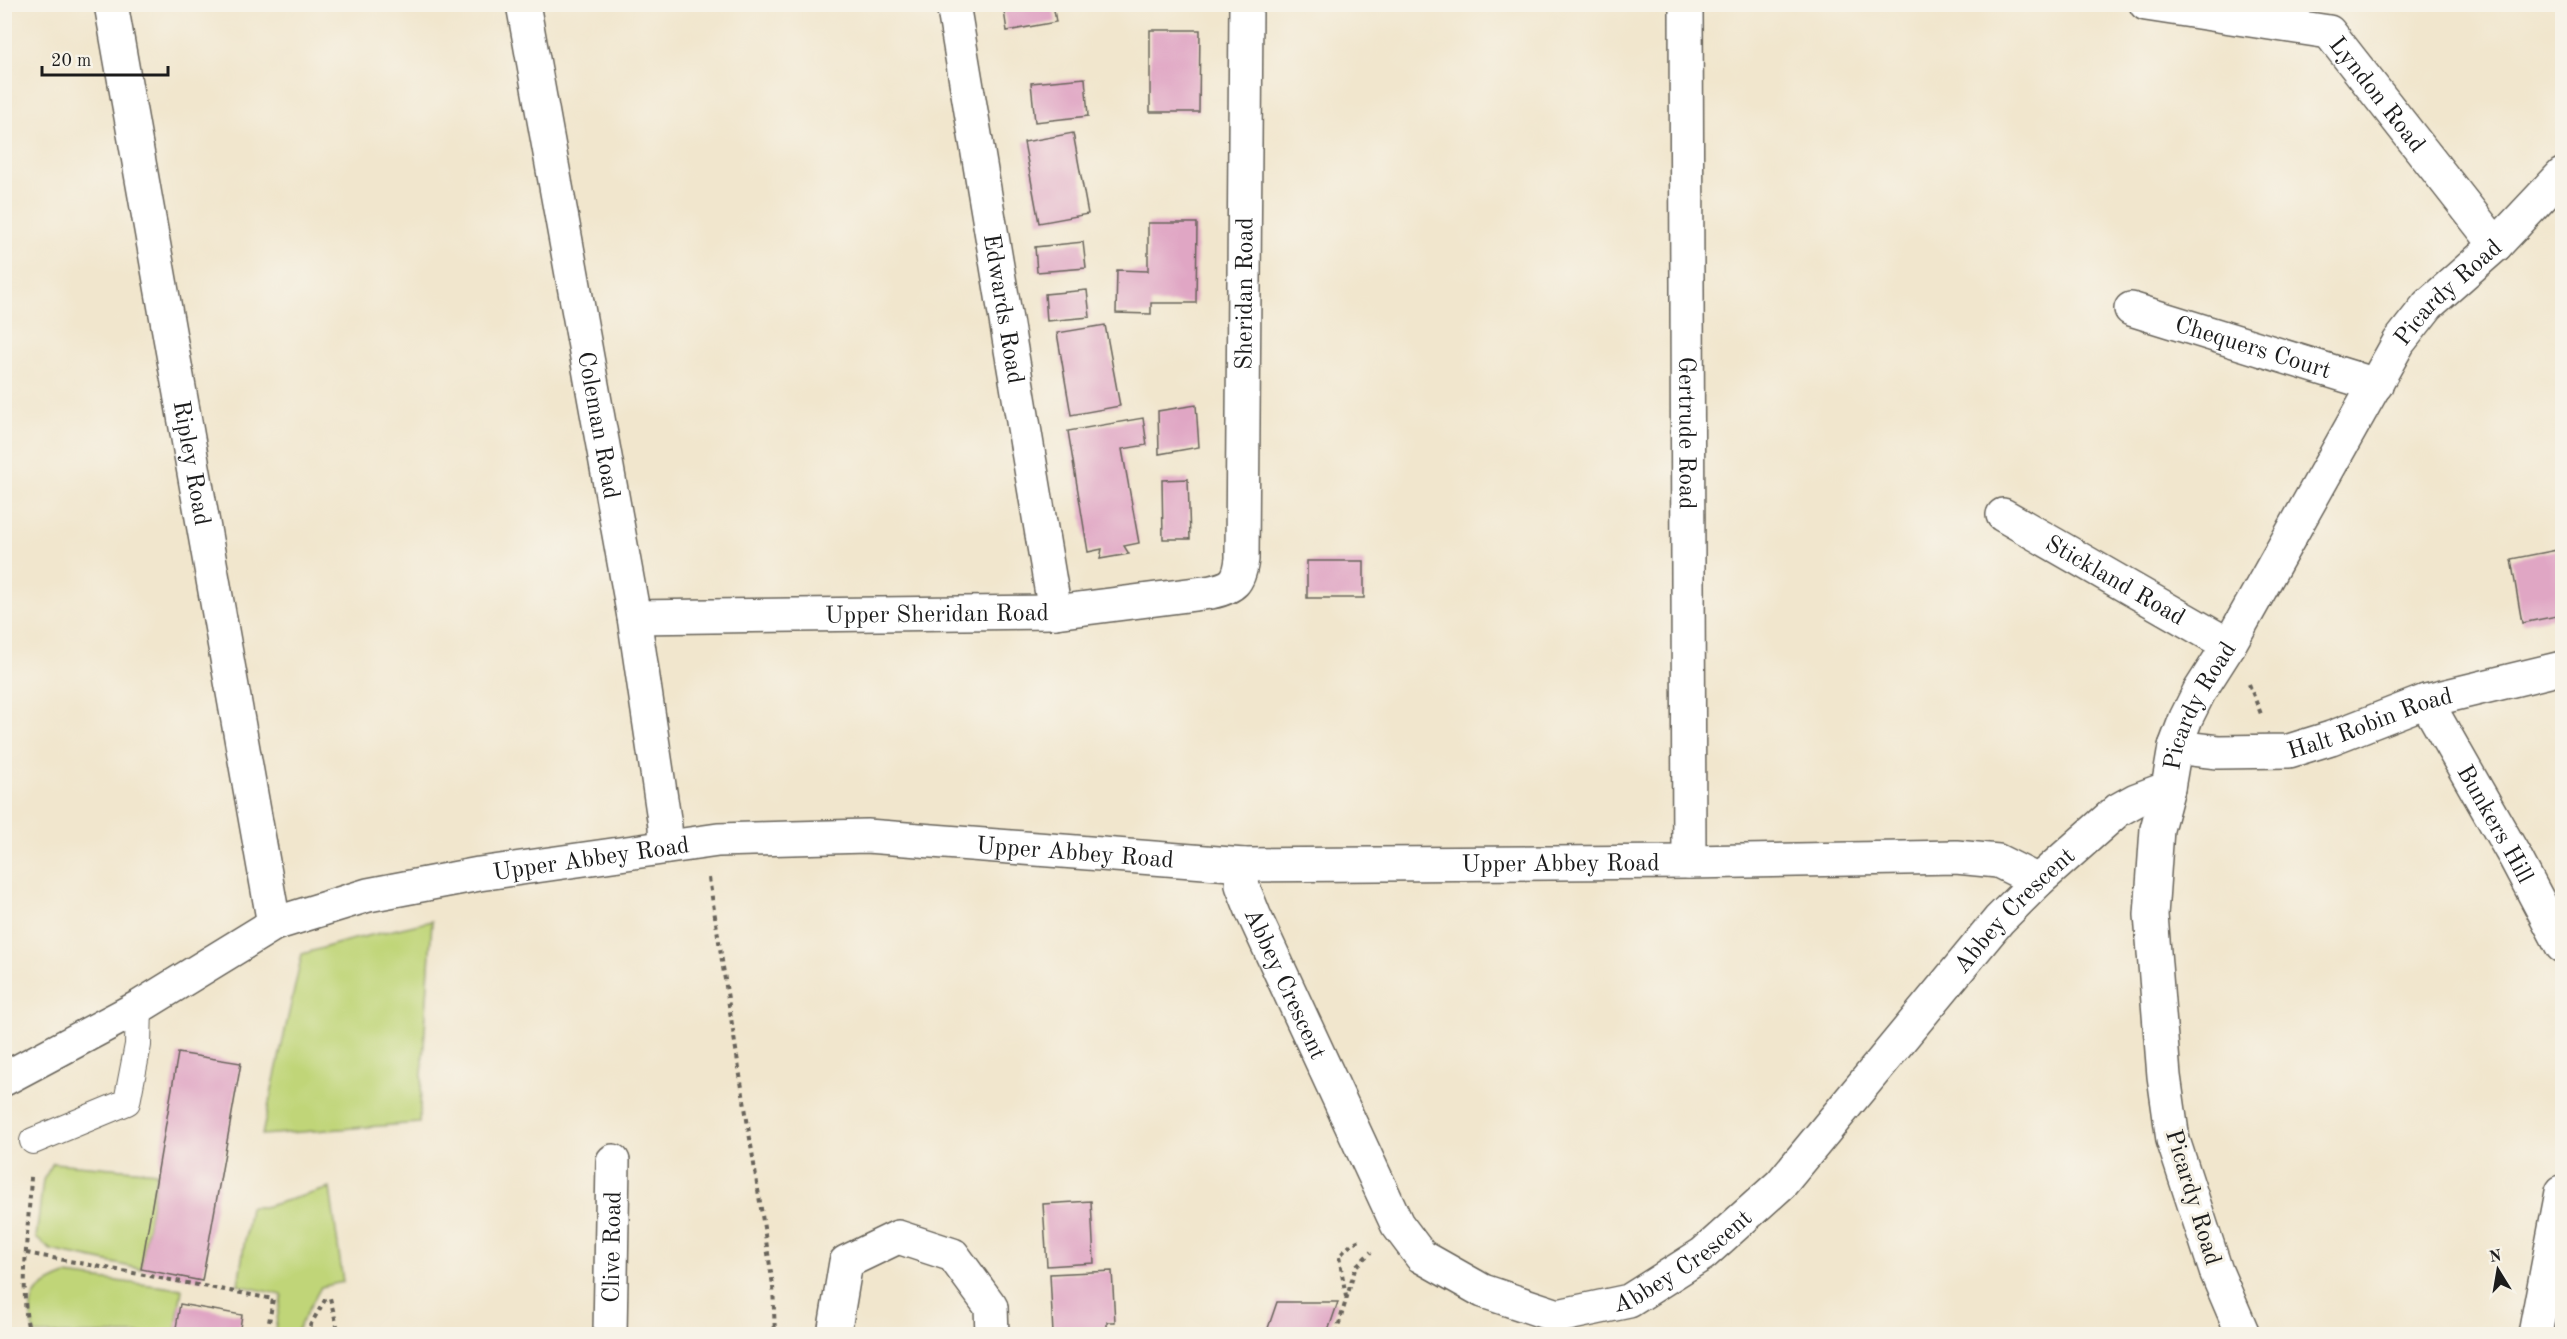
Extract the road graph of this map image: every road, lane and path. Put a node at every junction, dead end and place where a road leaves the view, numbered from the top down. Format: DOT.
graph roads {
  1 [pos="111,4"];
  2 [pos="523,4"];
  3 [pos="953,4"];
  4 [pos="1246,4"];
  5 [pos="1686,4"];
  6 [pos="2146,4"];
  7 [pos="2562,175"];
  8 [pos="2496,245"];
  9 [pos="2131,309"];
  10 [pos="2376,386"];
  11 [pos="2003,515"];
  12 [pos="1235,583"];
  13 [pos="1055,612"];
  14 [pos="634,617"];
  15 [pos="2229,645"];
  16 [pos="2562,668"];
  17 [pos="2247,680"];
  18 [pos="2426,701"];
  19 [pos="2262,718"];
  20 [pos="2175,747"];
  21 [pos="2168,788"];
  22 [pos="666,847"];
  23 [pos="1689,862"];
  24 [pos="1244,866"];
  25 [pos="708,870"];
  26 [pos="2038,880"];
  27 [pos="274,924"];
  28 [pos="2562,946"];
  29 [pos="139,1007"];
  30 [pos="4,1079"];
  31 [pos="33,1142"];
  32 [pos="613,1161"];
  33 [pos="2562,1192"];
  34 [pos="1353,1243"];
  35 [pos="1376,1246"];
  36 [pos="26,1253"];
  37 [pos="1347,1300"];
  38 [pos="1558,1325"];
  39 [pos="30,1335"];
  40 [pos="267,1335"];
  41 [pos="305,1335"];
  42 [pos="339,1335"];
  43 [pos="610,1335"];
  44 [pos="775,1335"];
  45 [pos="834,1335"];
  46 [pos="992,1335"];
  47 [pos="1336,1335"];
  48 [pos="2243,1335"];
  49 [pos="2535,1335"];
  1 -- 27 [label="street, Ripley Road"];
  2 -- 14 [label="street, Coleman Road"];
  3 -- 13 [label="street, Edwards Road"];
  4 -- 12 [label="street, Sheridan Road"];
  5 -- 23 [label="street, Gertrude Road"];
  6 -- 8 [label="street, Lyndon Road"];
  7 -- 8 [label="street, Picardy Road"];
  8 -- 10 [label="street, Picardy Road"];
  9 -- 10 [label="street, Chequers Court"];
  10 -- 15 [label="street, Picardy Road"];
  11 -- 15 [label="street, Stickland Road"];
  12 -- 13 [label="street, Upper Sheridan Road"];
  13 -- 14 [label="street, Upper Sheridan Road"];
  14 -- 22 [label="street, Coleman Road"];
  15 -- 20 [label="street, Picardy Road"];
  16 -- 18 [label="street, Halt Robin Road"];
  17 -- 19 [label="path"];
  18 -- 20 [label="street, Halt Robin Road"];
  18 -- 28 [label="street, Bunkers Hill"];
  20 -- 21 [label="street, Picardy Road"];
  21 -- 26 [label="street, Abbey Crescent"];
  21 -- 48 [label="street, Picardy Road"];
  22 -- 24 [label="street, Upper Abbey Road"];
  22 -- 27 [label="street, Upper Abbey Road"];
  23 -- 24 [label="street, Upper Abbey Road"];
  23 -- 26 [label="street, Upper Abbey Road"];
  24 -- 38 [label="street, Abbey Crescent"];
  25 -- 44 [label="path"];
  26 -- 38 [label="street, Abbey Crescent"];
  27 -- 29 [label="street, Upper Abbey Road"];
  29 -- 30 [label="street, Upper Abbey Road"];
  29 -- 31 [label="lane"];
  31 -- 36 [label="path"];
  32 -- 43 [label="street, Clive Road"];
  33 -- 49 [label="street"];
  34 -- 37 [label="path"];
  35 -- 37 [label="path"];
  36 -- 39 [label="path"];
  36 -- 40 [label="path"];
  37 -- 47 [label="path"];
  41 -- 42 [label="path"];
  45 -- 46 [label="street"];
}
